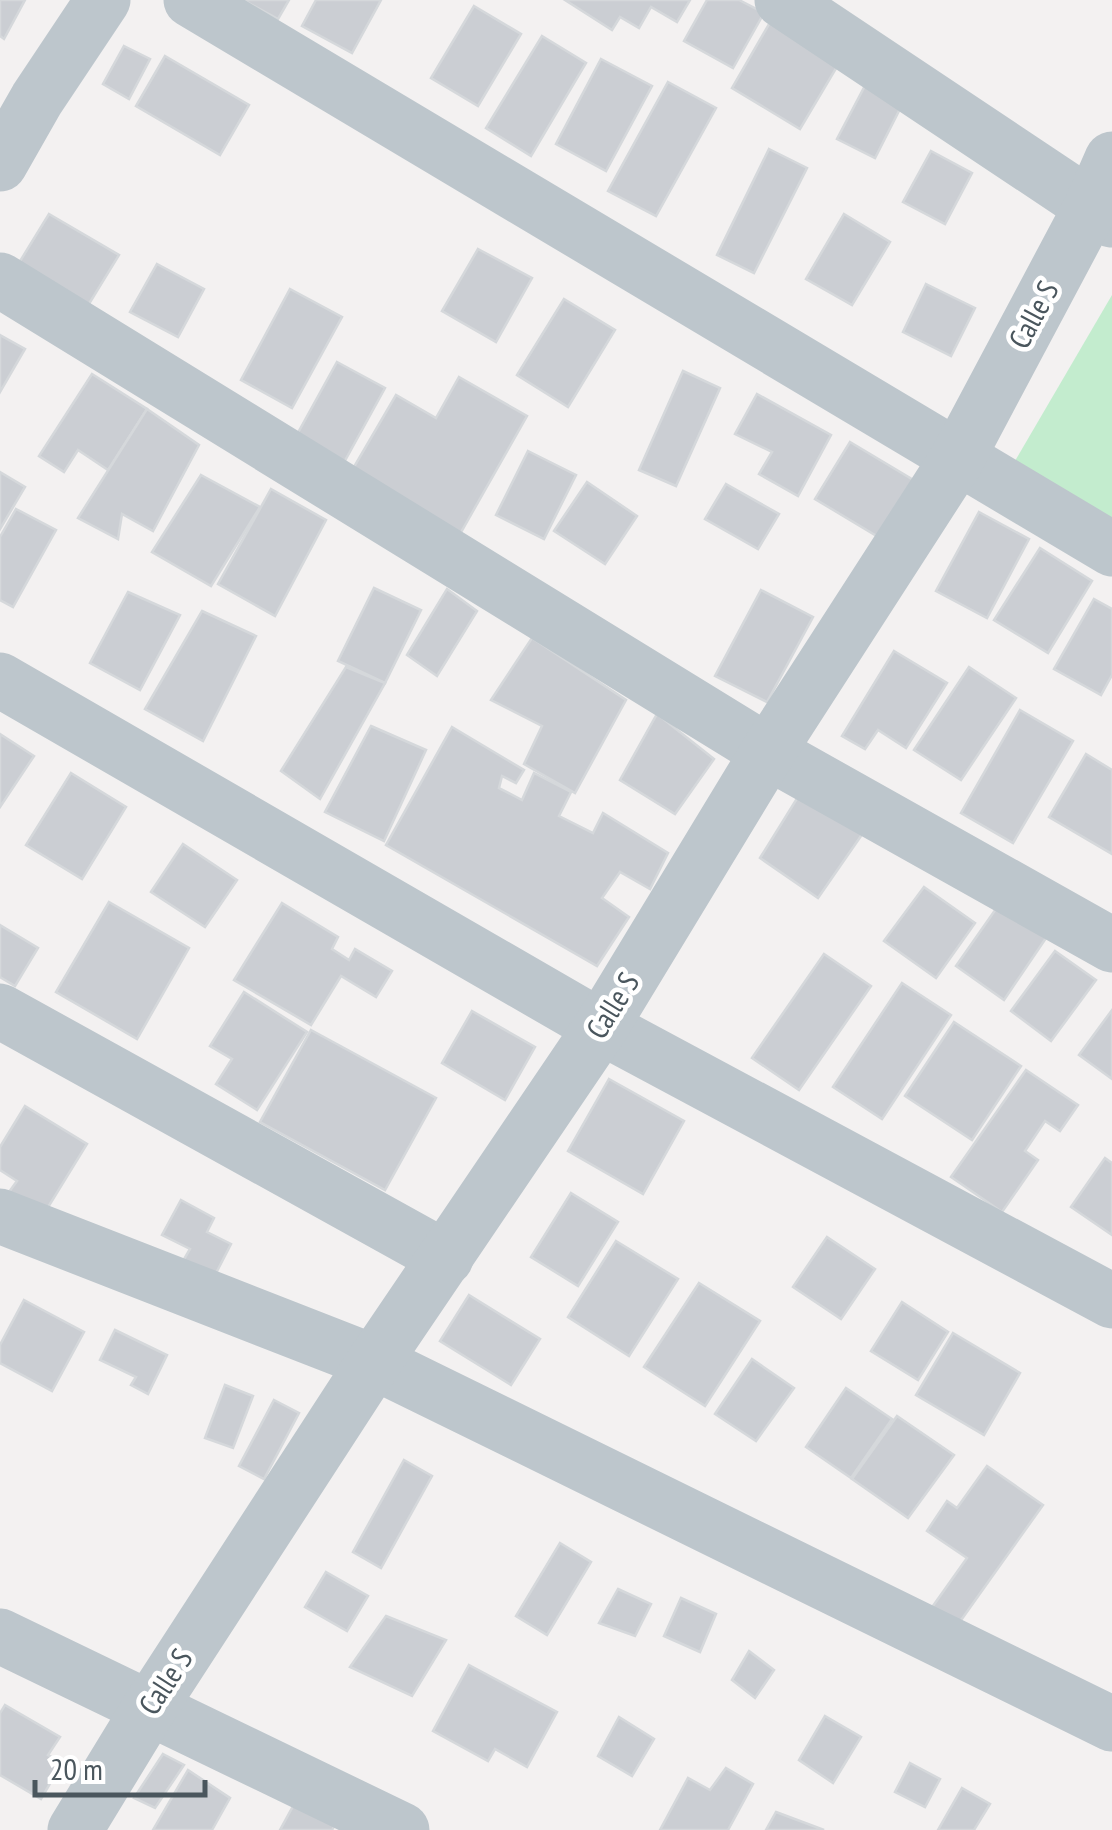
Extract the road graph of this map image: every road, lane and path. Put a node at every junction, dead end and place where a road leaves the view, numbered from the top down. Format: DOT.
graph roads {
  1 [pos="103,0"];
  2 [pos="190,0"];
  3 [pos="782,0"];
  4 [pos="0,164"];
  5 [pos="1105,195"];
  6 [pos="0,280"];
  7 [pos="957,459"];
  8 [pos="1112,549"];
  9 [pos="0,680"];
  10 [pos="768,752"];
  11 [pos="1112,946"];
  12 [pos="0,1011"];
  13 [pos="601,1026"];
  14 [pos="0,1216"];
  15 [pos="446,1258"];
  16 [pos="1112,1301"];
  17 [pos="374,1362"];
  18 [pos="0,1636"];
  19 [pos="150,1707"];
  20 [pos="1112,1724"];
  21 [pos="75,1830"];
  22 [pos="402,1830"];
  1 -- 4 [label="street"];
  2 -- 7 [label="street"];
  3 -- 5 [label="street"];
  5 -- 7 [label="street, Calle S"];
  6 -- 10 [label="street"];
  7 -- 8 [label="street"];
  7 -- 10 [label="street, Calle S"];
  9 -- 13 [label="street"];
  10 -- 11 [label="street"];
  10 -- 13 [label="street, Calle S"];
  12 -- 15 [label="street"];
  13 -- 15 [label="street, Calle S"];
  13 -- 16 [label="street"];
  14 -- 17 [label="street"];
  15 -- 17 [label="street, Calle S"];
  17 -- 19 [label="street, Calle S"];
  17 -- 20 [label="street"];
  18 -- 19 [label="street"];
  19 -- 21 [label="street, Calle S"];
  19 -- 22 [label="street"];
}
